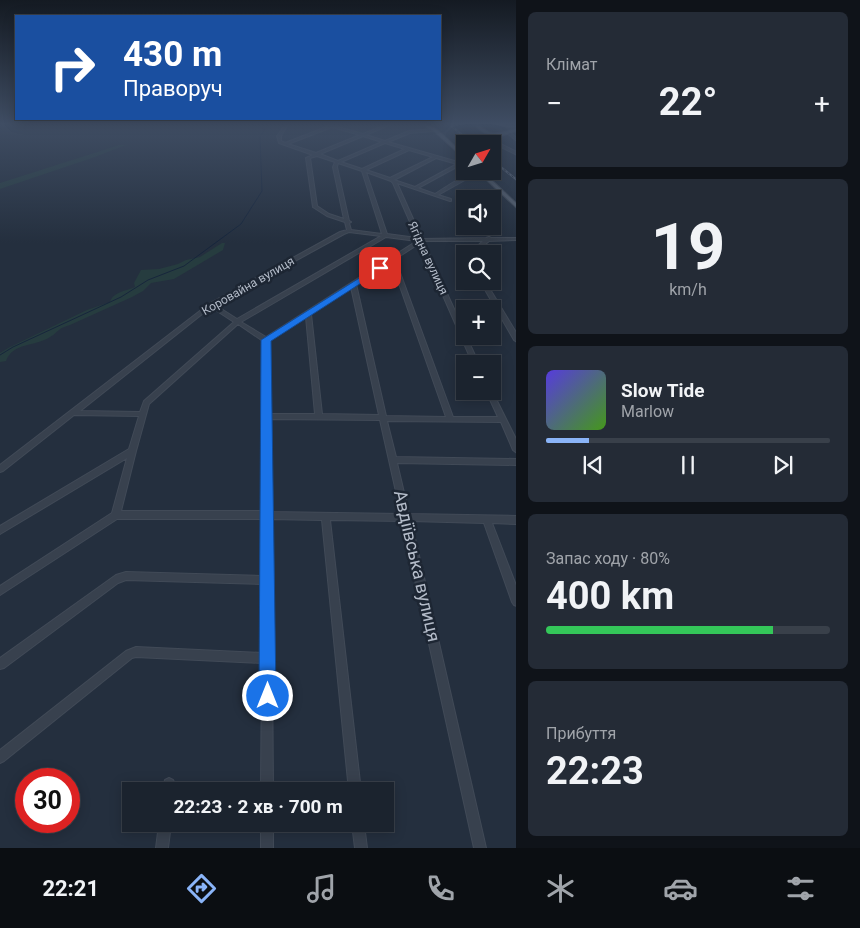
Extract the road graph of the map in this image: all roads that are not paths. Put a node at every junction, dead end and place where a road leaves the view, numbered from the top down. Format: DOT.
graph roads {
  1 [pos="309,164"];
  2 [pos="336,164"];
  3 [pos="342,164"];
  4 [pos="377,164"];
  5 [pos="423,164"];
  6 [pos="456,167"];
  7 [pos="363,170"];
  8 [pos="391,180"];
  9 [pos="462,180"];
  10 [pos="488,180"];
  11 [pos="415,188"];
  12 [pos="435,195"];
  13 [pos="450,200"];
  14 [pos="516,207"];
  15 [pos="348,222"];
  16 [pos="349,232"];
  17 [pos="385,236"];
  18 [pos="489,238"];
  19 [pos="516,239"];
  20 [pos="421,240"];
  21 [pos="481,245"];
  22 [pos="393,259"];
  23 [pos="354,284"];
  24 [pos="487,290"];
  25 [pos="211,305"];
  26 [pos="308,313"];
  27 [pos="238,321"];
  28 [pos="266,340"];
  29 [pos="516,340"];
  30 [pos="472,355"];
  31 [pos="493,400"];
  32 [pos="71,413"];
  33 [pos="142,414"];
  34 [pos="267,416"];
  35 [pos="319,417"];
  36 [pos="384,418"];
  37 [pos="450,419"];
  38 [pos="502,420"];
  39 [pos="516,450"];
  40 [pos="132,451"];
  41 [pos="394,460"];
  42 [pos="516,462"];
  43 [pos="0,469"];
  44 [pos="116,515"];
  45 [pos="267,515"];
  46 [pos="326,516"];
  47 [pos="407,518"];
  48 [pos="487,520"];
  49 [pos="516,520"];
  50 [pos="0,530"];
  51 [pos="268,580"];
  52 [pos="0,591"];
  53 [pos="516,602"];
  54 [pos="268,658"];
  55 [pos="0,664"];
  56 [pos="0,757"];
  57 [pos="267,782"];
  58 [pos="354,782"];
  59 [pos="164,832"];
  60 [pos="267,832"];
  61 [pos="359,832"];
  62 [pos="162,848"];
  63 [pos="267,848"];
  64 [pos="361,848"];
  65 [pos="480,848"];
  1 -- 15 [label="street"];
  2 -- 15 [label="street"];
  3 -- 7 [label="street"];
  4 -- 7 [label="street"];
  5 -- 8 [label="street"];
  6 -- 11 [label="street"];
  7 -- 8 [label="street"];
  7 -- 17 [label="street"];
  8 -- 11 [label="street"];
  8 -- 20 [label="street, Ягідна вулиця"];
  9 -- 12 [label="street"];
  10 -- 14 [label="main road"];
  11 -- 12 [label="street"];
  12 -- 13 [label="street"];
  15 -- 16 [label="street"];
  16 -- 17 [label="street"];
  16 -- 25 [label="street, Коровайна вулиця"];
  17 -- 20 [label="street"];
  17 -- 27 [label="street"];
  18 -- 19 [label="street"];
  18 -- 20 [label="street"];
  18 -- 21 [label="street"];
  20 -- 22 [label="street"];
  20 -- 30 [label="street, Ягідна вулиця"];
  22 -- 23 [label="street"];
  22 -- 37 [label="street"];
  23 -- 26 [label="street"];
  23 -- 36 [label="street, Авдіївська вулиця"];
  24 -- 29 [label="street"];
  25 -- 27 [label="street"];
  25 -- 32 [label="street, Коровайна вулиця"];
  26 -- 28 [label="street"];
  26 -- 35 [label="street"];
  27 -- 28 [label="street"];
  27 -- 33 [label="street"];
  28 -- 34 [label="street"];
  31 -- 38 [label="street"];
  32 -- 33 [label="street"];
  32 -- 43 [label="street, Коровайна вулиця"];
  33 -- 40 [label="street"];
  34 -- 35 [label="street"];
  34 -- 45 [label="street"];
  35 -- 36 [label="street"];
  36 -- 37 [label="street"];
  36 -- 41 [label="street, Авдіївська вулиця"];
  37 -- 38 [label="street"];
  38 -- 39 [label="street"];
  40 -- 44 [label="street"];
  40 -- 50 [label="street"];
  41 -- 42 [label="street"];
  41 -- 47 [label="street, Авдіївська вулиця"];
  44 -- 45 [label="street"];
  44 -- 52 [label="street"];
  45 -- 46 [label="street"];
  45 -- 51 [label="street"];
  46 -- 47 [label="street"];
  46 -- 58 [label="street"];
  47 -- 48 [label="street"];
  47 -- 65 [label="street, Авдіївська вулиця"];
  48 -- 49 [label="street"];
  48 -- 53 [label="street"];
  51 -- 54 [label="street"];
  51 -- 55 [label="street"];
  54 -- 56 [label="street"];
  54 -- 57 [label="street"];
  59 -- 62 [label="street"];
  60 -- 63 [label="street"];
  61 -- 64 [label="street"];
}
